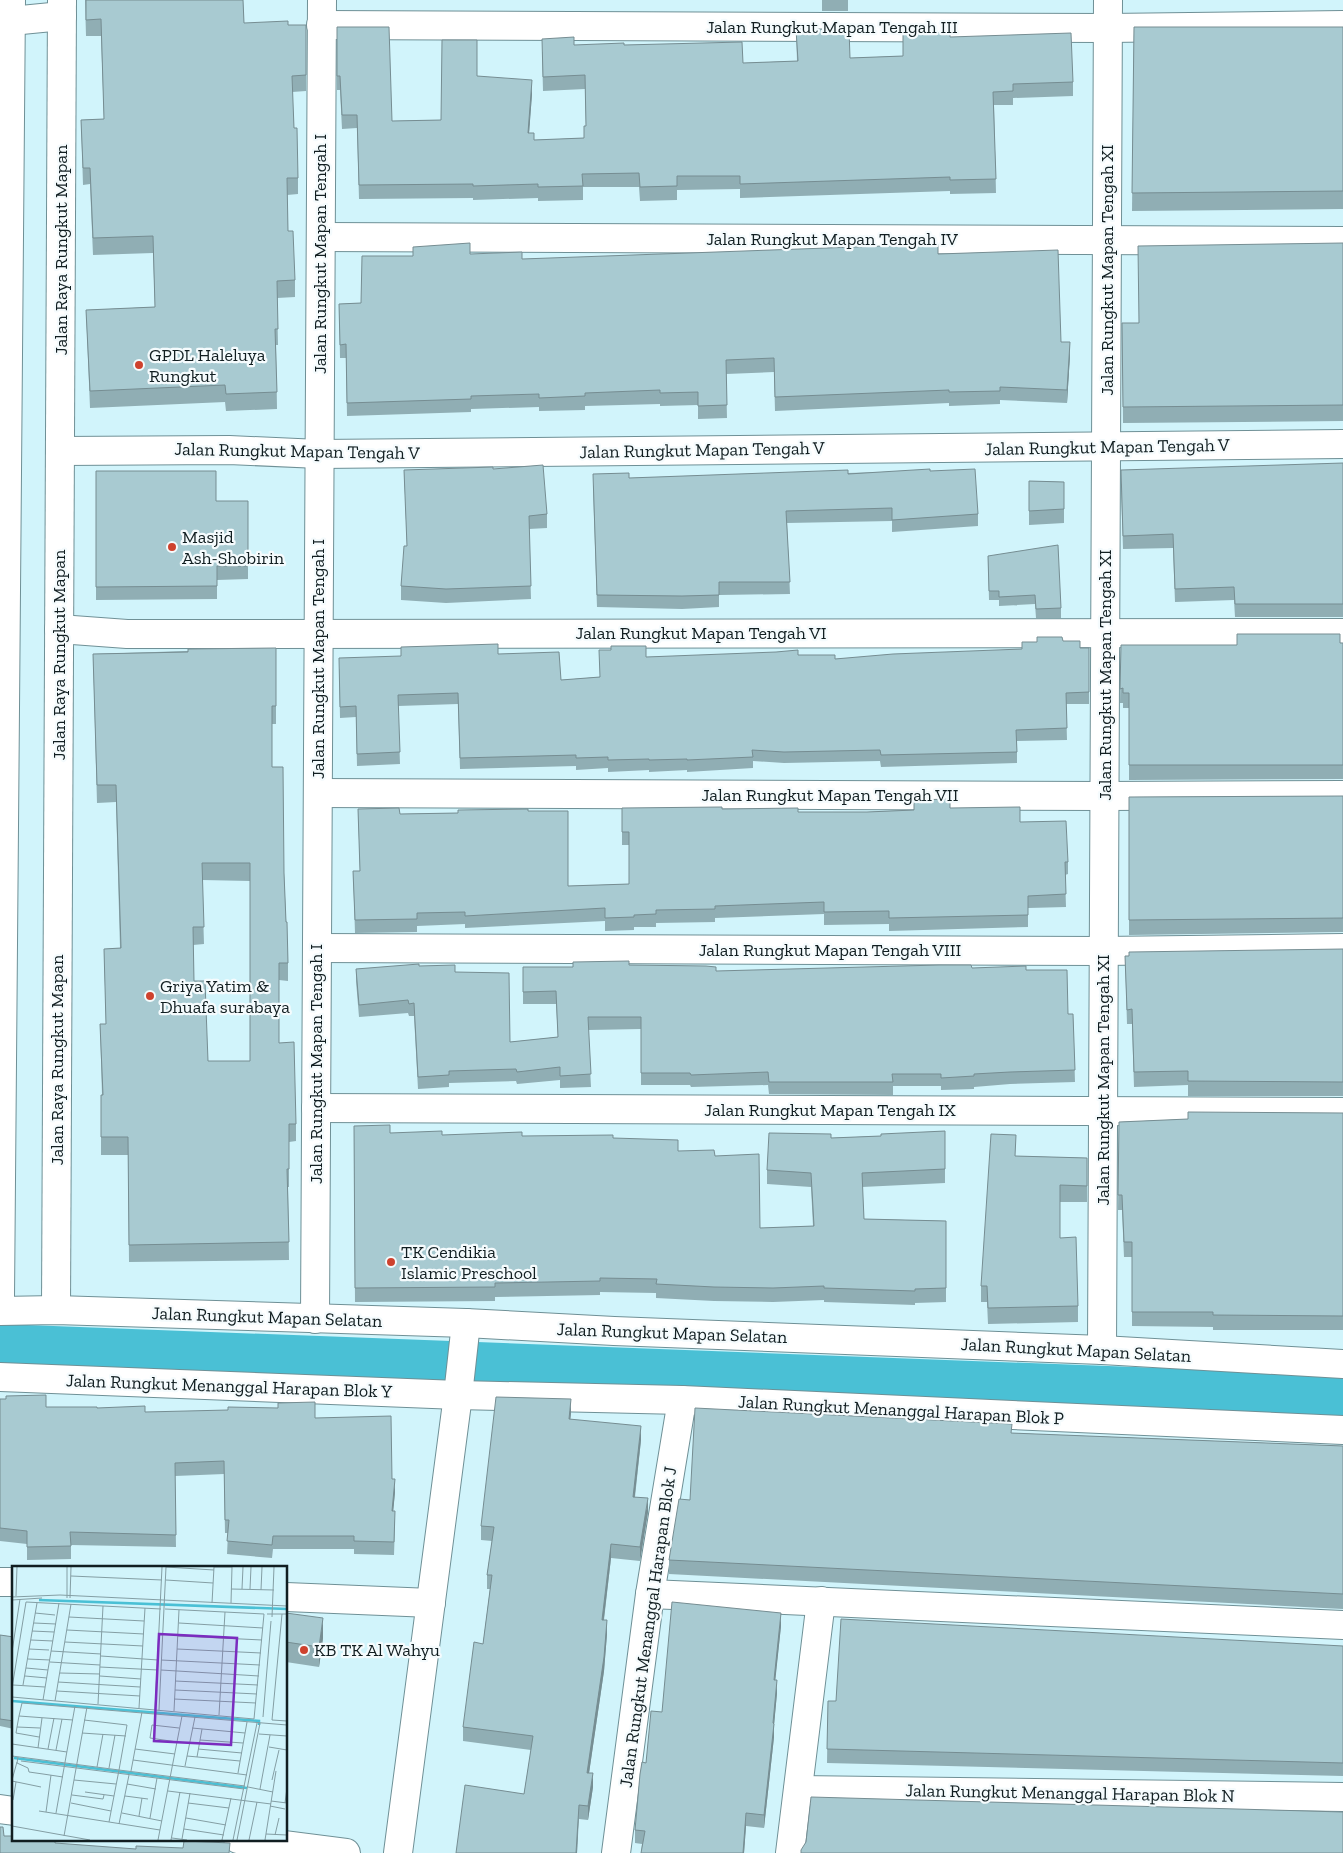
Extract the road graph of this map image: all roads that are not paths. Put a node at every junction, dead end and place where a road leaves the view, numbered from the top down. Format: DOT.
graph roads {
  1 [pos="1108,0"];
  2 [pos="62,8"];
  3 [pos="11,10"];
  4 [pos="322,13"];
  5 [pos="1343,24"];
  6 [pos="1108,28"];
  7 [pos="320,237"];
  8 [pos="1107,240"];
  9 [pos="1343,241"];
  10 [pos="1343,444"];
  11 [pos="1106,446"];
  12 [pos="4,447"];
  13 [pos="60,451"];
  14 [pos="319,454"];
  15 [pos="3,623"];
  16 [pos="59,629"];
  17 [pos="319,633"];
  18 [pos="1105,633"];
  19 [pos="1343,633"];
  20 [pos="318,793"];
  21 [pos="1343,795"];
  22 [pos="1104,796"];
  23 [pos="317,948"];
  24 [pos="1343,948"];
  25 [pos="1103,952"];
  26 [pos="316,1108"];
  27 [pos="1103,1111"];
  28 [pos="1343,1112"];
  29 [pos="1,1181"];
  30 [pos="0,1298"];
  31 [pos="56,1310"];
  32 [pos="0,1311"];
  33 [pos="315,1319"];
  34 [pos="465,1331"];
  35 [pos="1102,1350"];
  36 [pos="1343,1364"];
  37 [pos="0,1377"];
  38 [pos="458,1390"];
  39 [pos="682,1400"];
  40 [pos="1343,1430"];
  41 [pos="650,1594"];
  42 [pos="288,1597"];
  43 [pos="821,1601"];
  44 [pos="431,1603"];
  45 [pos="1343,1625"];
  46 [pos="798,1790"];
  47 [pos="1343,1797"];
  48 [pos="246,1840"];
  49 [pos="346,1853"];
  50 [pos="398,1853"];
  51 [pos="616,1853"];
  52 [pos="790,1853"];
  1 -- 6 [label="street, Jalan Rungkut Mapan Tengah XI"];
  2 -- 3 [label="street"];
  2 -- 13 [label="street, Jalan Raya Rungkut Mapan"];
  3 -- 12 [label="street"];
  4 -- 6 [label="street, Jalan Rungkut Mapan Tengah III"];
  4 -- 7 [label="street, Jalan Rungkut Mapan Tengah I"];
  5 -- 6 [label="street, Jalan Rungkut Mapan Tengah III"];
  6 -- 8 [label="street, Jalan Rungkut Mapan Tengah XI"];
  7 -- 8 [label="street, Jalan Rungkut Mapan Tengah IV"];
  7 -- 14 [label="street, Jalan Rungkut Mapan Tengah I"];
  8 -- 9 [label="street, Jalan Rungkut Mapan Tengah IV"];
  8 -- 11 [label="street, Jalan Rungkut Mapan Tengah XI"];
  10 -- 11 [label="street, Jalan Rungkut Mapan Tengah V"];
  11 -- 14 [label="street, Jalan Rungkut Mapan Tengah V"];
  11 -- 18 [label="street, Jalan Rungkut Mapan Tengah XI"];
  12 -- 15 [label="street"];
  13 -- 14 [label="street, Jalan Rungkut Mapan Tengah V"];
  13 -- 16 [label="street, Jalan Raya Rungkut Mapan"];
  14 -- 17 [label="street, Jalan Rungkut Mapan Tengah I"];
  15 -- 29 [label="street"];
  16 -- 17 [label="street, Jalan Rungkut Mapan Tengah VI"];
  16 -- 31 [label="street, Jalan Raya Rungkut Mapan"];
  17 -- 18 [label="street, Jalan Rungkut Mapan Tengah VI"];
  17 -- 20 [label="street, Jalan Rungkut Mapan Tengah I"];
  18 -- 19 [label="street, Jalan Rungkut Mapan Tengah VI"];
  18 -- 22 [label="street, Jalan Rungkut Mapan Tengah XI"];
  20 -- 22 [label="street, Jalan Rungkut Mapan Tengah VII"];
  20 -- 23 [label="street, Jalan Rungkut Mapan Tengah I"];
  21 -- 22 [label="street, Jalan Rungkut Mapan Tengah VII"];
  22 -- 25 [label="street, Jalan Rungkut Mapan Tengah XI"];
  23 -- 25 [label="street, Jalan Rungkut Mapan Tengah VIII"];
  23 -- 26 [label="street, Jalan Rungkut Mapan Tengah I"];
  24 -- 25 [label="street, Jalan Rungkut Mapan Tengah VIII"];
  25 -- 27 [label="street, Jalan Rungkut Mapan Tengah XI"];
  26 -- 27 [label="street, Jalan Rungkut Mapan Tengah IX"];
  26 -- 33 [label="street, Jalan Rungkut Mapan Tengah I"];
  27 -- 28 [label="street, Jalan Rungkut Mapan Tengah IX"];
  27 -- 35 [label="street, Jalan Rungkut Mapan Tengah XI"];
  29 -- 30 [label="street"];
  31 -- 32 [label="street, Jalan Rungkut Mapan Selatan"];
  31 -- 33 [label="street, Jalan Rungkut Mapan Selatan"];
  33 -- 34 [label="street, Jalan Rungkut Mapan Selatan"];
  34 -- 35 [label="street, Jalan Rungkut Mapan Selatan"];
  34 -- 38 [label="street"];
  35 -- 36 [label="street, Jalan Rungkut Mapan Selatan"];
  37 -- 38 [label="street, Jalan Rungkut Menanggal Harapan Blok Y"];
  38 -- 39 [label="street, Jalan Rungkut Menanggal Harapan Blok P"];
  38 -- 44 [label="street"];
  39 -- 40 [label="street, Jalan Rungkut Menanggal Harapan Blok P"];
  39 -- 41 [label="street, Jalan Rungkut Menanggal Harapan Blok J"];
  41 -- 43 [label="street"];
  41 -- 51 [label="street, Jalan Rungkut Menanggal Harapan Blok J"];
  42 -- 44 [label="street"];
  43 -- 45 [label="street"];
  43 -- 46 [label="street"];
  44 -- 50 [label="street"];
  46 -- 47 [label="street, Jalan Rungkut Menanggal Harapan Blok N"];
  46 -- 52 [label="street"];
  48 -- 49 [label="street"];
}
